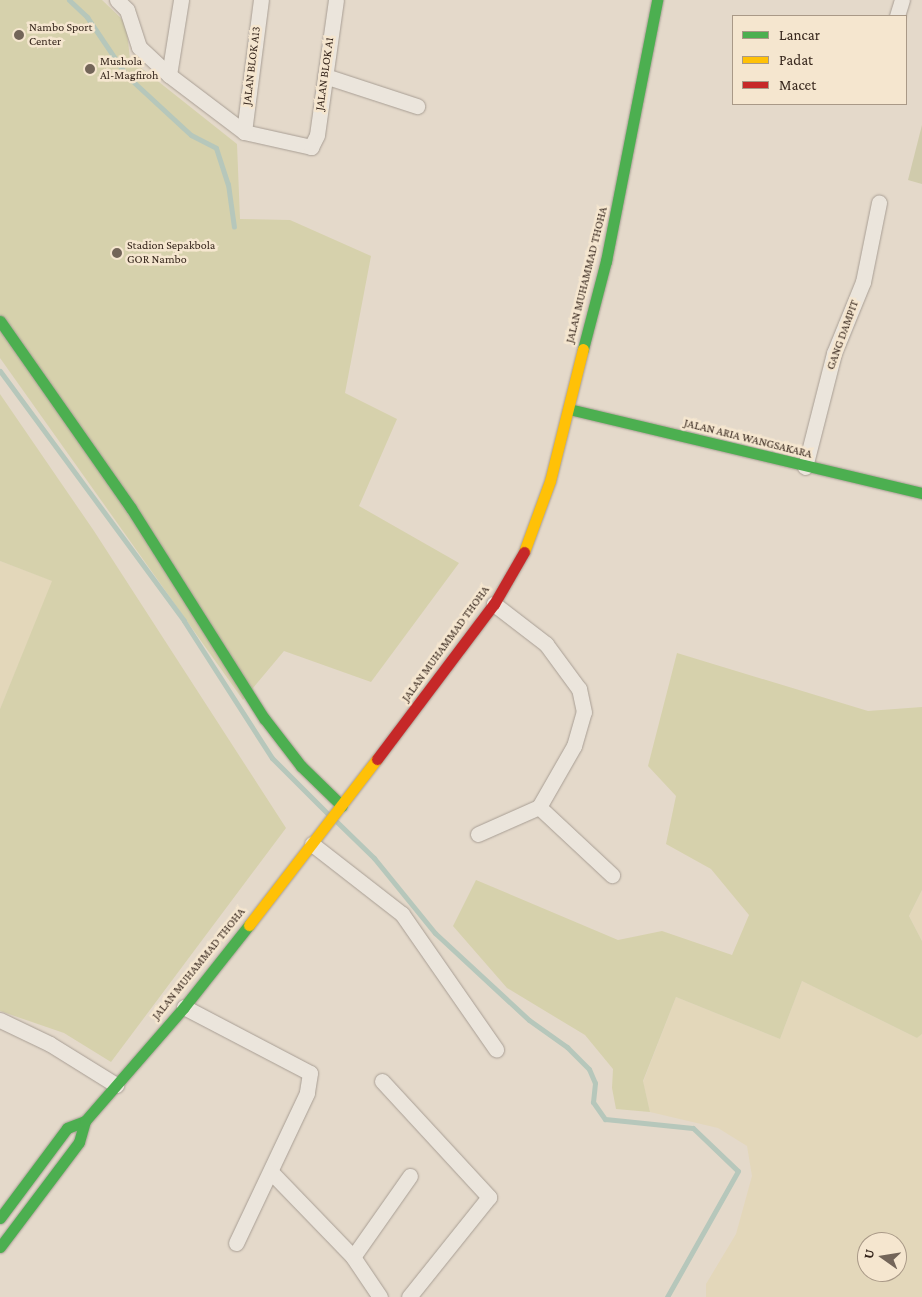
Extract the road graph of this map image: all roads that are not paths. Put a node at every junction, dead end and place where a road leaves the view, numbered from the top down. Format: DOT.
graph roads {
  1 [pos="117,0"];
  2 [pos="181,0"];
  3 [pos="261,0"];
  4 [pos="336,0"];
  5 [pos="657,0"];
  6 [pos="902,0"];
  7 [pos="897,15"];
  8 [pos="168,75"];
  9 [pos="325,76"];
  10 [pos="417,106"];
  11 [pos="244,132"];
  12 [pos="879,202"];
  13 [pos="0,321"];
  14 [pos="569,409"];
  15 [pos="805,467"];
  16 [pos="922,493"];
  17 [pos="494,604"];
  18 [pos="539,807"];
  19 [pos="339,809"];
  20 [pos="478,834"];
  21 [pos="314,842"];
  22 [pos="612,876"];
  23 [pos="184,1007"];
  24 [pos="0,1020"];
  25 [pos="496,1049"];
  26 [pos="382,1081"];
  27 [pos="116,1085"];
  28 [pos="85,1121"];
  29 [pos="272,1173"];
  30 [pos="410,1176"];
  31 [pos="0,1218"];
  32 [pos="236,1243"];
  33 [pos="0,1247"];
  34 [pos="354,1257"];
  35 [pos="380,1297"];
  36 [pos="409,1297"];
  1 -- 8 [label="street"];
  2 -- 8 [label="street"];
  3 -- 11 [label="street, JALAN BLOK A13"];
  4 -- 9 [label="street, JALAN BLOK A1"];
  5 -- 14 [label="main road, JALAN MUHAMMAD THOHA"];
  6 -- 7 [label="street"];
  8 -- 11 [label="street"];
  9 -- 10 [label="street"];
  9 -- 11 [label="street, JALAN BLOK A1"];
  12 -- 15 [label="street, GANG DAMPIT"];
  13 -- 19 [label="main road"];
  14 -- 15 [label="main road, JALAN ARIA WANGSAKARA"];
  14 -- 17 [label="main road, JALAN MUHAMMAD THOHA"];
  15 -- 16 [label="main road, JALAN ARIA WANGSAKARA"];
  17 -- 18 [label="street"];
  17 -- 19 [label="main road, JALAN MUHAMMAD THOHA"];
  18 -- 20 [label="street"];
  18 -- 22 [label="street"];
  19 -- 21 [label="main road, JALAN MUHAMMAD THOHA"];
  21 -- 23 [label="main road, JALAN MUHAMMAD THOHA"];
  21 -- 25 [label="street"];
  23 -- 27 [label="main road, JALAN MUHAMMAD THOHA"];
  23 -- 29 [label="street"];
  24 -- 27 [label="street"];
  26 -- 36 [label="street"];
  27 -- 28 [label="main road, JALAN MUHAMMAD THOHA"];
  28 -- 31 [label="main road, JALAN MUHAMMAD THOHA"];
  28 -- 33 [label="main road, JALAN MUHAMMAD THOHA"];
  29 -- 32 [label="street"];
  29 -- 34 [label="street"];
  30 -- 34 [label="street"];
  34 -- 35 [label="street"];
}
